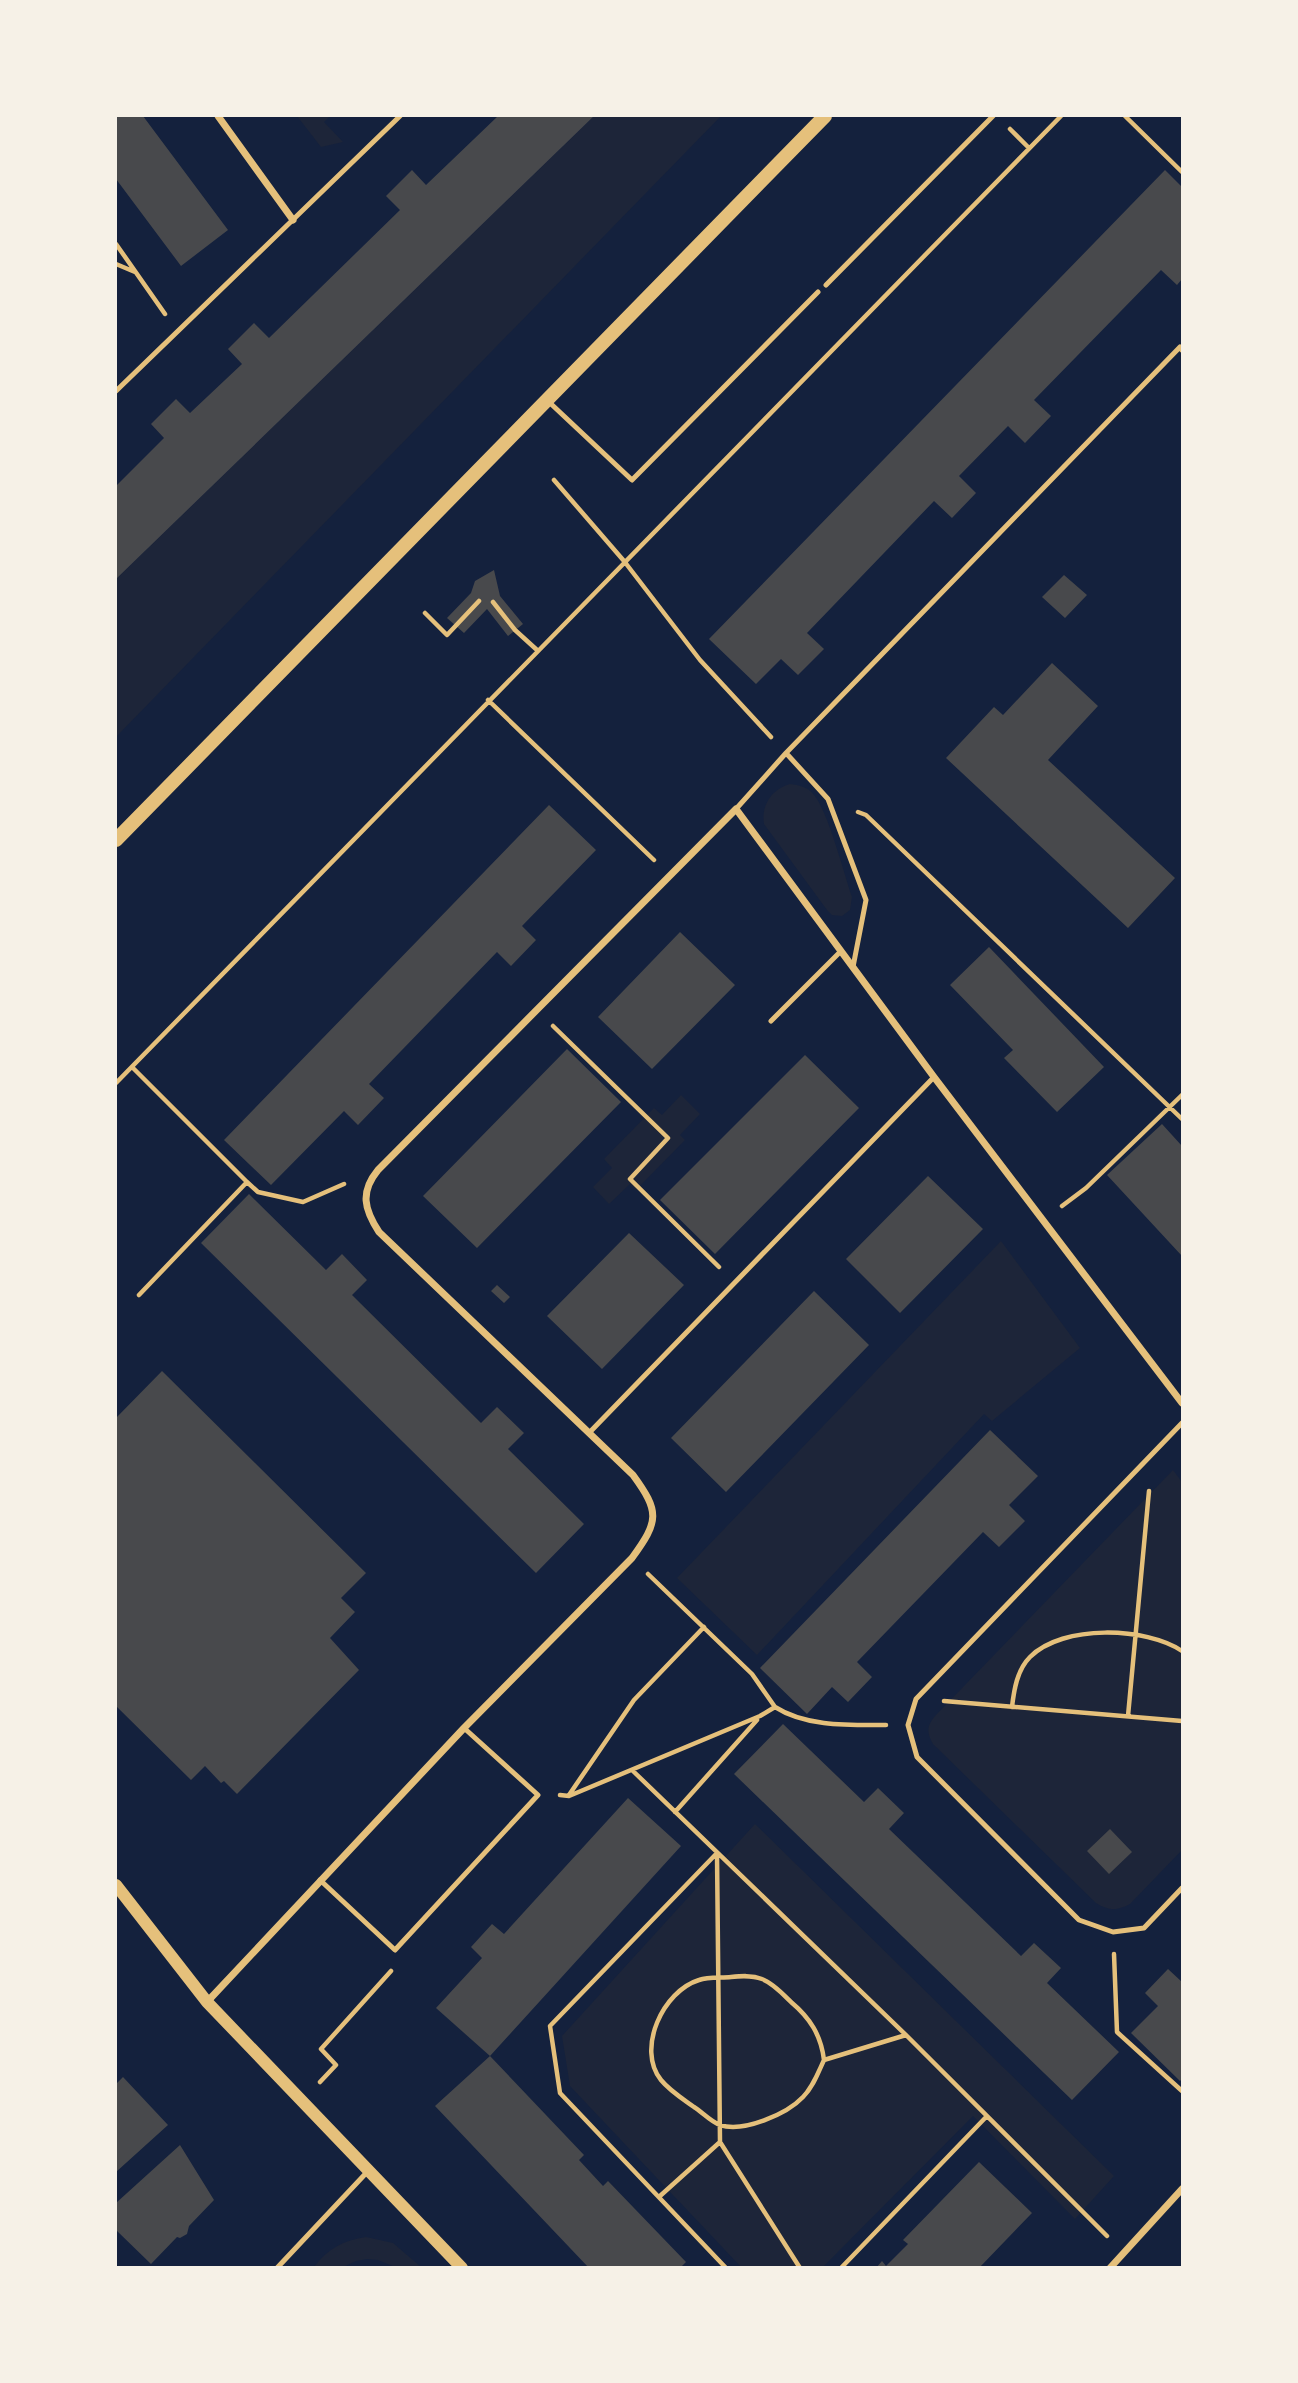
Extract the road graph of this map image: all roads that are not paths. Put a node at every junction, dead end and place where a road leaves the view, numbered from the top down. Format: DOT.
graph roads {
  1 [pos="218,116"];
  2 [pos="400,116"];
  3 [pos="825,116"];
  4 [pos="993,116"];
  5 [pos="293,220"];
  6 [pos="826,285"];
  7 [pos="818,292"];
  8 [pos="1181,348"];
  9 [pos="116,391"];
  10 [pos="547,400"];
  11 [pos="786,753"];
  12 [pos="736,809"];
  13 [pos="116,840"];
  14 [pos="841,951"];
  15 [pos="853,967"];
  16 [pos="771,1021"];
  17 [pos="934,1077"];
  18 [pos="1182,1403"];
  19 [pos="1182,1423"];
  20 [pos="589,1433"];
  21 [pos="464,1728"];
  22 [pos="320,1880"];
  23 [pos="116,1885"];
  24 [pos="1182,1888"];
  25 [pos="207,2002"];
  26 [pos="369,2169"];
  27 [pos="1182,2189"];
  28 [pos="277,2267"];
  29 [pos="462,2267"];
  30 [pos="1110,2267"];
  1 -- 5 [label="street"];
  2 -- 5 [label="lane"];
  3 -- 10 [label="main road"];
  4 -- 6 [label="lane"];
  5 -- 9 [label="lane"];
  7 -- 10 [label="lane"];
  8 -- 11 [label="lane"];
  10 -- 13 [label="main road"];
  11 -- 12 [label="lane"];
  11 -- 15 [label="lane"];
  12 -- 14 [label="street"];
  12 -- 20 [label="street"];
  14 -- 15 [label="street"];
  14 -- 16 [label="lane"];
  15 -- 17 [label="street"];
  17 -- 18 [label="street"];
  17 -- 20 [label="lane"];
  19 -- 24 [label="lane"];
  20 -- 21 [label="street"];
  21 -- 22 [label="street"];
  21 -- 22 [label="lane"];
  22 -- 25 [label="street"];
  23 -- 25 [label="street"];
  25 -- 26 [label="street"];
  26 -- 28 [label="lane"];
  26 -- 29 [label="street"];
  27 -- 30 [label="street"];
}
